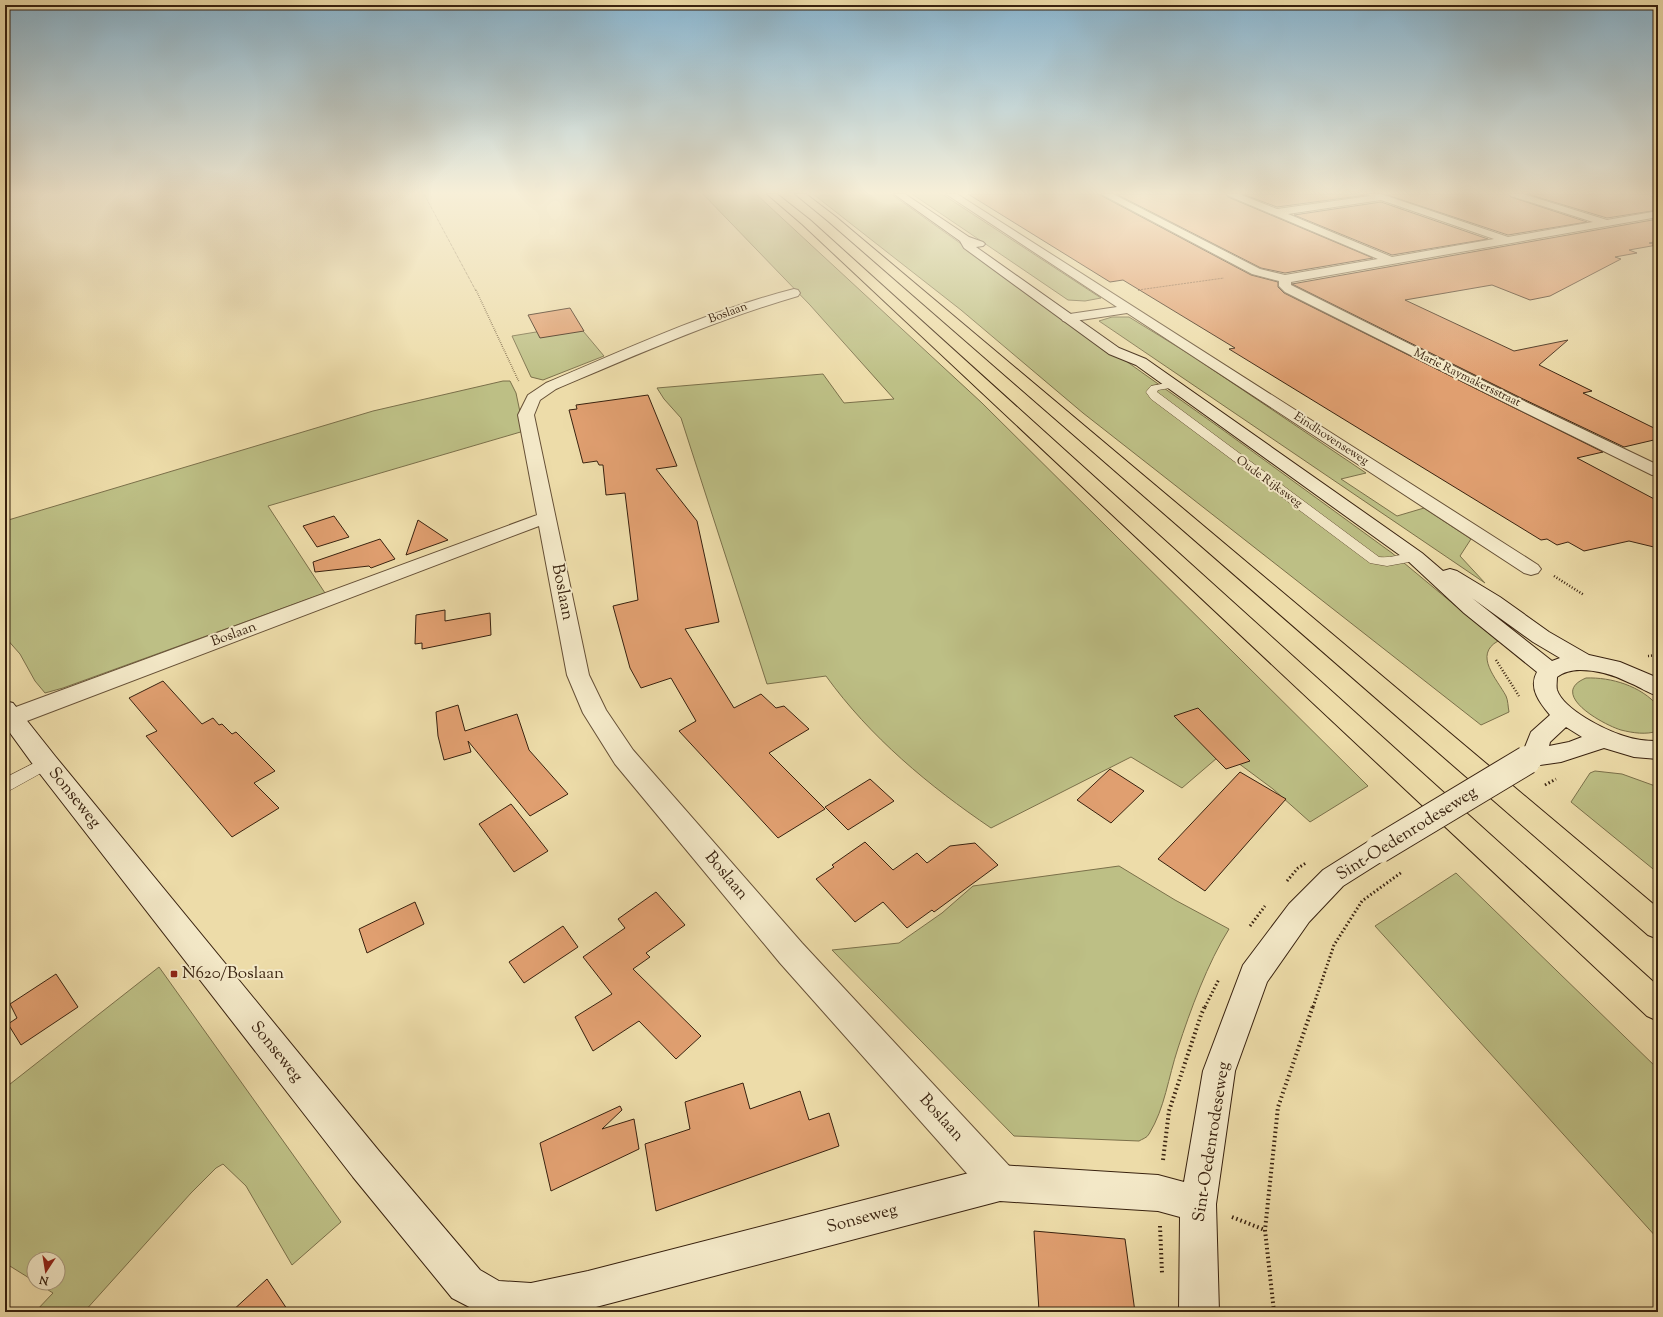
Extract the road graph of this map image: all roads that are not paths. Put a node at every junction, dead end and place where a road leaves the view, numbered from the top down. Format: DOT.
graph roads {
  1 [pos="843,255"];
  2 [pos="876,255"];
  3 [pos="981,255"];
  4 [pos="994,255"];
  5 [pos="1046,255"];
  6 [pos="1224,255"];
  7 [pos="1379,255"];
  8 [pos="1417,255"];
  9 [pos="1390,260"];
  10 [pos="1285,279"];
  11 [pos="794,293"];
  12 [pos="1112,298"];
  13 [pos="1130,309"];
  14 [pos="1069,312"];
  15 [pos="1084,316"];
  16 [pos="1141,362"];
  17 [pos="1172,385"];
  18 [pos="1658,471"];
  19 [pos="547,518"];
  20 [pos="1415,557"];
  21 [pos="1531,569"];
  22 [pos="1585,663"];
  23 [pos="1550,671"];
  24 [pos="1655,682"];
  25 [pos="8,714"];
  26 [pos="1565,715"];
  27 [pos="1603,738"];
  28 [pos="1536,748"];
  29 [pos="1658,750"];
  30 [pos="46,763"];
  31 [pos="5,786"];
  32 [pos="1658,926"];
  33 [pos="1658,1006"];
  34 [pos="1000,1183"];
  35 [pos="1198,1204"];
  36 [pos="532,1308"];
  37 [pos="1199,1312"];
  1 -- 33 [label="highway"];
  2 -- 32 [label="highway"];
  3 -- 14 [label="street, Oude Rijksweg"];
  4 -- 14 [label="street, Oude Rijksweg"];
  5 -- 12 [label="street, Eindhovenseweg"];
  6 -- 10 [label="street"];
  7 -- 9 [label="street"];
  8 -- 9 [label="street"];
  9 -- 10 [label="street"];
  10 -- 18 [label="street, Marie Raymakersstraat"];
  11 -- 19 [label="street, Boslaan"];
  12 -- 13 [label="street, Eindhovenseweg"];
  12 -- 14 [label="street"];
  13 -- 15 [label="street"];
  13 -- 21 [label="street, Eindhovenseweg"];
  14 -- 15 [label="street"];
  14 -- 16 [label="street, Oude Rijksweg"];
  15 -- 16 [label="street, Oude Rijksweg"];
  16 -- 17 [label="street, Oude Rijksweg"];
  17 -- 20 [label="street, Oude Rijksweg"];
  17 -- 20 [label="lane, Oude Rijksweg"];
  19 -- 25 [label="street, Boslaan"];
  19 -- 34 [label="street, Boslaan"];
  20 -- 22 [label="street, Oude Rijksweg"];
  20 -- 23 [label="street, Oude Rijksweg"];
  22 -- 23 [label="street"];
  22 -- 24 [label="street"];
  23 -- 26 [label="street"];
  25 -- 30 [label="street, Sonseweg"];
  26 -- 27 [label="street"];
  26 -- 28 [label="street, Sint-Oedenrodeseweg"];
  27 -- 28 [label="street, Sint-Oedenrodeseweg"];
  27 -- 29 [label="street"];
  28 -- 35 [label="street, Sint-Oedenrodeseweg, bridge"];
  30 -- 31 [label="lane, Sonseweg"];
  30 -- 36 [label="street, Sonseweg"];
  34 -- 35 [label="street, Sonseweg"];
  34 -- 36 [label="street, Sonseweg"];
  35 -- 37 [label="street, Sint-Oedenrodeseweg"];
}
